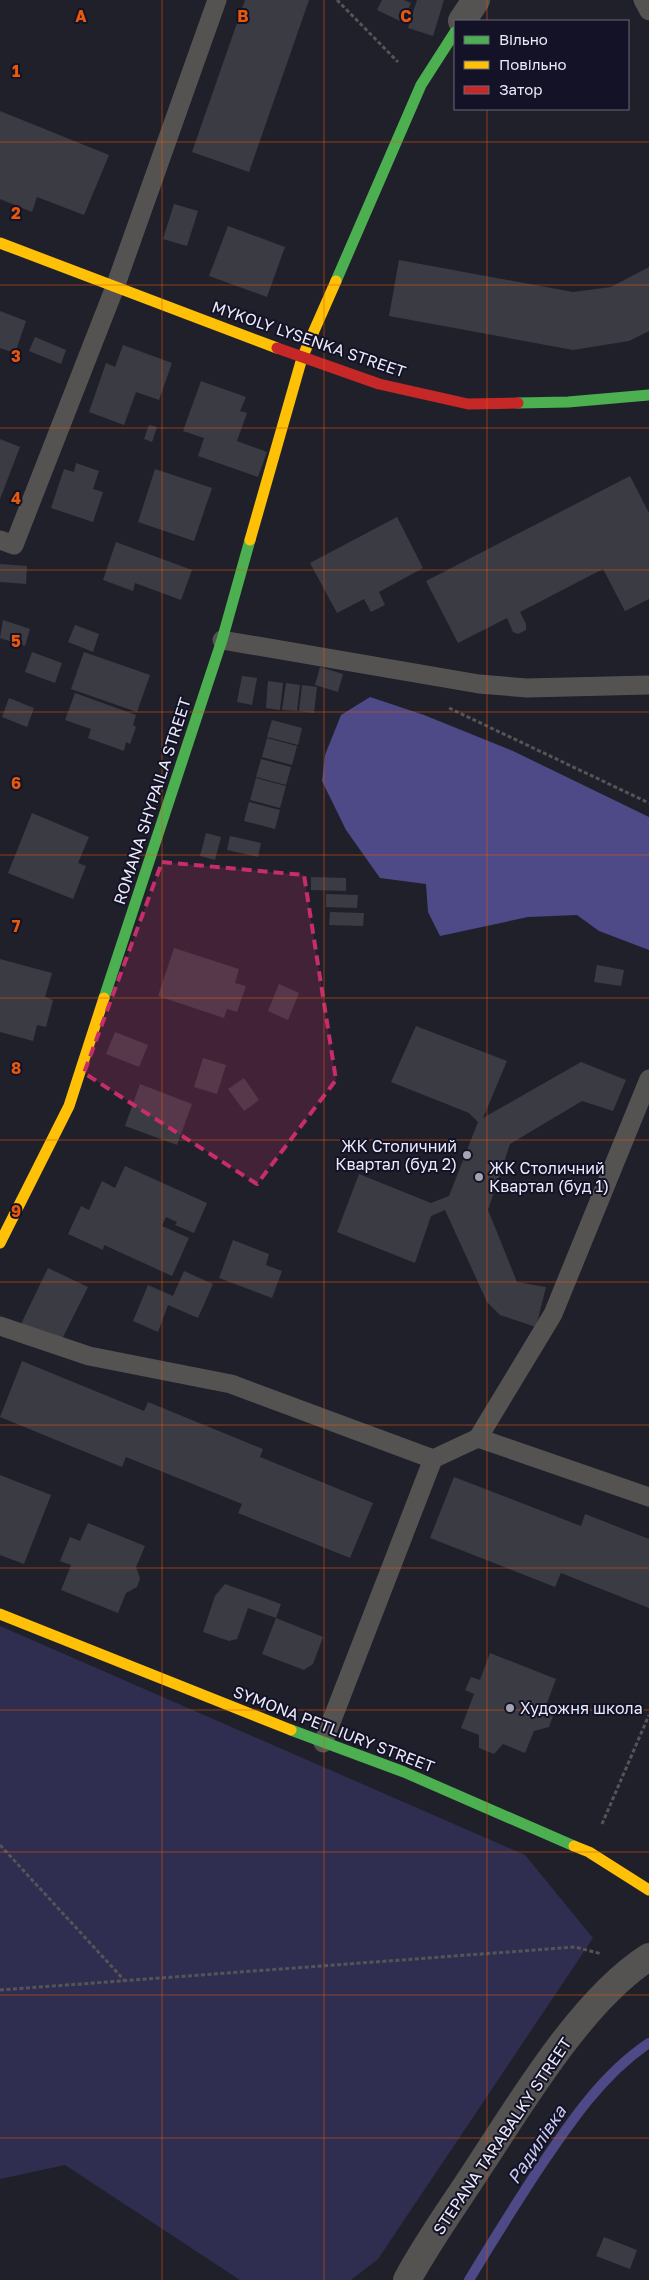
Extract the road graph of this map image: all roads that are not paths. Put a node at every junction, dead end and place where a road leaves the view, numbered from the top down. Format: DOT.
graph roads {
  1 [pos="217,0"];
  2 [pos="476,0"];
  3 [pos="643,0"];
  4 [pos="649,11"];
  5 [pos="463,20"];
  6 [pos="454,34"];
  7 [pos="0,243"];
  8 [pos="115,287"];
  9 [pos="302,358"];
  10 [pos="649,395"];
  11 [pos="0,540"];
  12 [pos="222,640"];
  13 [pos="649,685"];
  14 [pos="649,1079"];
  15 [pos="0,1243"];
  16 [pos="0,1326"];
  17 [pos="478,1438"];
  18 [pos="433,1459"];
  19 [pos="649,1496"];
  20 [pos="0,1614"];
  21 [pos="323,1743"];
  22 [pos="649,1890"];
  23 [pos="644,1961"];
  24 [pos="407,2280"];
  1 -- 8 [label="lane"];
  2 -- 5 [label="street"];
  3 -- 4 [label="lane"];
  6 -- 9 [label="street, ROMANA SHYPAILA STREET"];
  7 -- 8 [label="street, MYKOLY LYSENKA STREET"];
  8 -- 9 [label="street, MYKOLY LYSENKA STREET"];
  8 -- 11 [label="lane"];
  9 -- 10 [label="street, MYKOLY LYSENKA STREET"];
  9 -- 12 [label="street, ROMANA SHYPAILA STREET"];
  12 -- 13 [label="lane"];
  12 -- 15 [label="street, ROMANA SHYPAILA STREET"];
  14 -- 17 [label="lane"];
  16 -- 18 [label="lane"];
  17 -- 18 [label="lane"];
  17 -- 19 [label="lane"];
  18 -- 21 [label="lane"];
  20 -- 21 [label="street, SYMONA PETLIURY STREET"];
  21 -- 22 [label="street, SYMONA PETLIURY STREET"];
  23 -- 24 [label="street, STEPANA TARABALKY STREET"];
}
